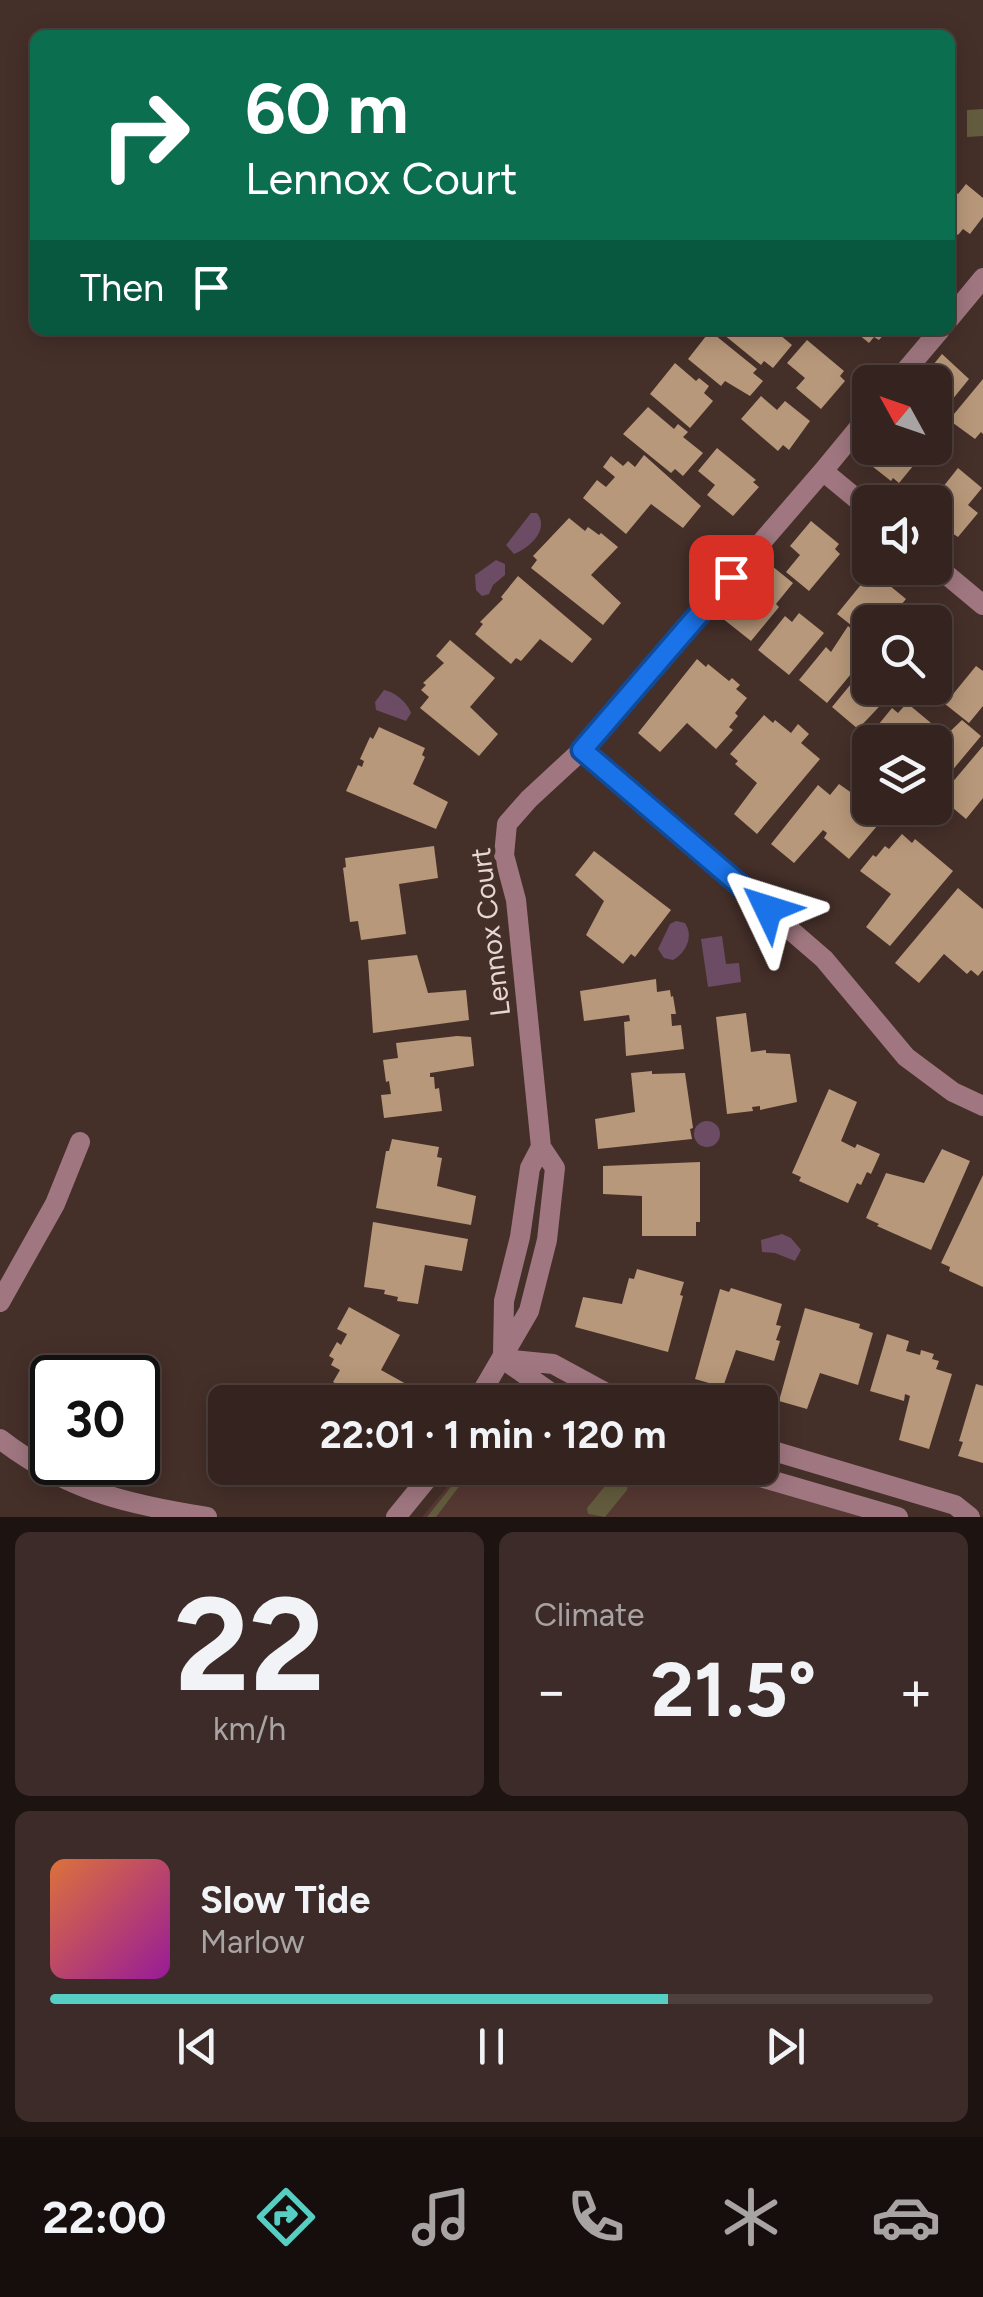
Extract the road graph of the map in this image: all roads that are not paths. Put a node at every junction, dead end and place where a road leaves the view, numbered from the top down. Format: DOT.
graph roads {
  1 [pos="983,278"];
  2 [pos="955,312"];
  3 [pos="936,335"];
  4 [pos="910,365"];
  5 [pos="852,436"];
  6 [pos="823,471"];
  7 [pos="852,495"];
  8 [pos="952,579"];
  9 [pos="983,605"];
  10 [pos="582,750"];
  11 [pos="983,1106"];
  12 [pos="80,1142"];
  13 [pos="0,1302"];
  14 [pos="503,1359"];
  15 [pos="487,1385"];
  16 [pos="540,1385"];
  17 [pos="592,1385"];
  18 [pos="0,1439"];
  19 [pos="778,1452"];
  20 [pos="778,1482"];
  21 [pos="422,1485"];
  22 [pos="207,1517"];
  23 [pos="396,1517"];
  24 [pos="898,1517"];
  25 [pos="970,1517"];
  1 -- 2 [label="street"];
  3 -- 4 [label="street"];
  5 -- 6 [label="street, Lennox Court"];
  6 -- 7 [label="street"];
  6 -- 10 [label="street, Lennox Court"];
  8 -- 9 [label="street"];
  10 -- 11 [label="street"];
  10 -- 14 [label="street, Lennox Court"];
  12 -- 13 [label="street"];
  14 -- 15 [label="street"];
  14 -- 16 [label="street"];
  14 -- 17 [label="street"];
  18 -- 22 [label="street"];
  19 -- 25 [label="street"];
  20 -- 24 [label="street"];
  21 -- 23 [label="street"];
}
